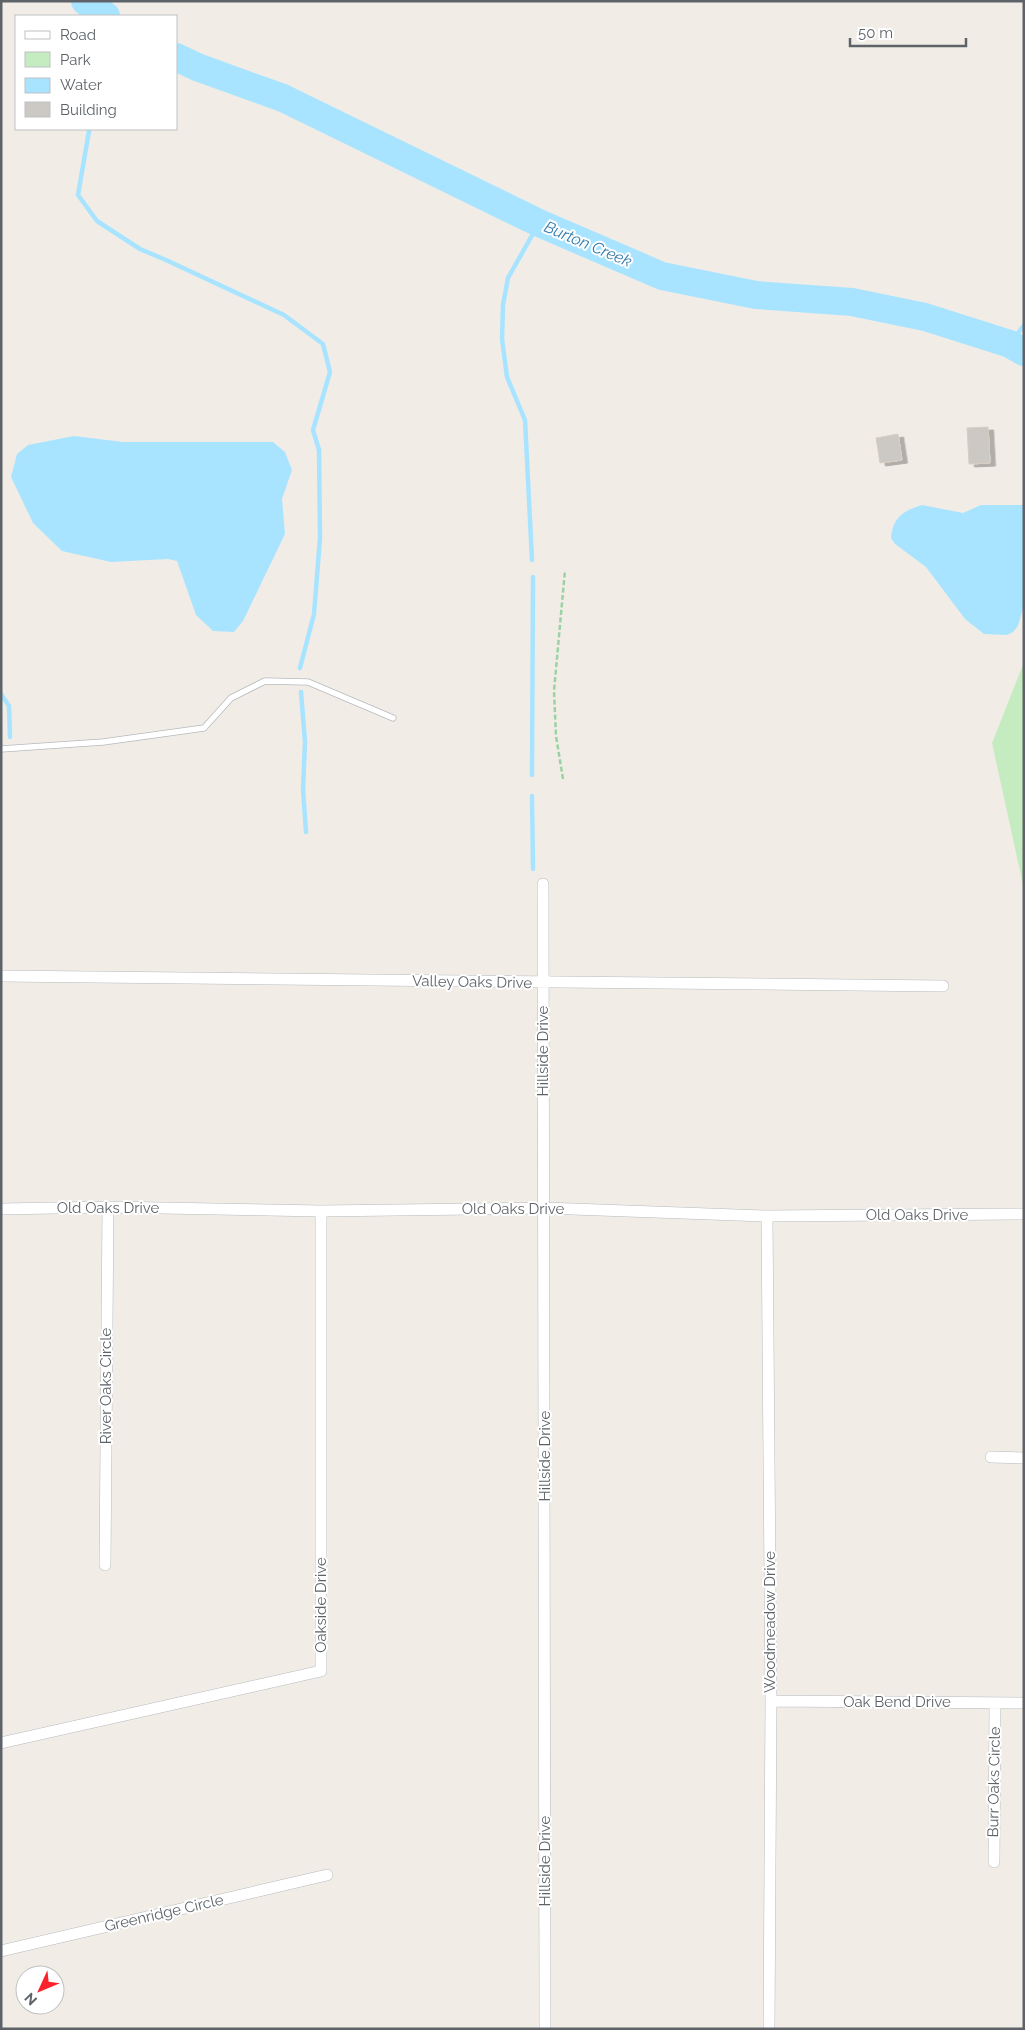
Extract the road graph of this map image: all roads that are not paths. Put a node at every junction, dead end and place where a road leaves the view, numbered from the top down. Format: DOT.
graph roads {
  1 [pos="393,718"];
  2 [pos="1,748"];
  3 [pos="543,884"];
  4 [pos="1,976"];
  5 [pos="543,982"];
  6 [pos="943,986"];
  7 [pos="108,1207"];
  8 [pos="545,1208"];
  9 [pos="1,1209"];
  10 [pos="321,1211"];
  11 [pos="1024,1214"];
  12 [pos="767,1216"];
  13 [pos="991,1458"];
  14 [pos="1024,1458"];
  15 [pos="105,1565"];
  16 [pos="771,1701"];
  17 [pos="995,1703"];
  18 [pos="1024,1703"];
  19 [pos="1,1743"];
  20 [pos="994,1862"];
  21 [pos="327,1875"];
  22 [pos="1,1951"];
  23 [pos="545,2029"];
  24 [pos="769,2029"];
  1 -- 2 [label="lane"];
  3 -- 5 [label="street, Hillside Drive"];
  4 -- 5 [label="street, Valley Oaks Drive"];
  5 -- 6 [label="street, Valley Oaks Drive"];
  5 -- 8 [label="street, Hillside Drive"];
  7 -- 9 [label="street, Old Oaks Drive"];
  7 -- 10 [label="street, Old Oaks Drive"];
  7 -- 15 [label="street, River Oaks Circle"];
  8 -- 10 [label="street, Old Oaks Drive"];
  8 -- 12 [label="street, Old Oaks Drive"];
  8 -- 23 [label="street, Hillside Drive"];
  10 -- 19 [label="street, Oakside Drive"];
  11 -- 12 [label="street, Old Oaks Drive"];
  12 -- 16 [label="street, Woodmeadow Drive"];
  13 -- 14 [label="street"];
  16 -- 17 [label="street, Oak Bend Drive"];
  16 -- 24 [label="street, Woodmeadow Drive"];
  17 -- 18 [label="street, Oak Bend Drive"];
  17 -- 20 [label="street, Burr Oaks Circle"];
  21 -- 22 [label="street, Greenridge Circle"];
}
